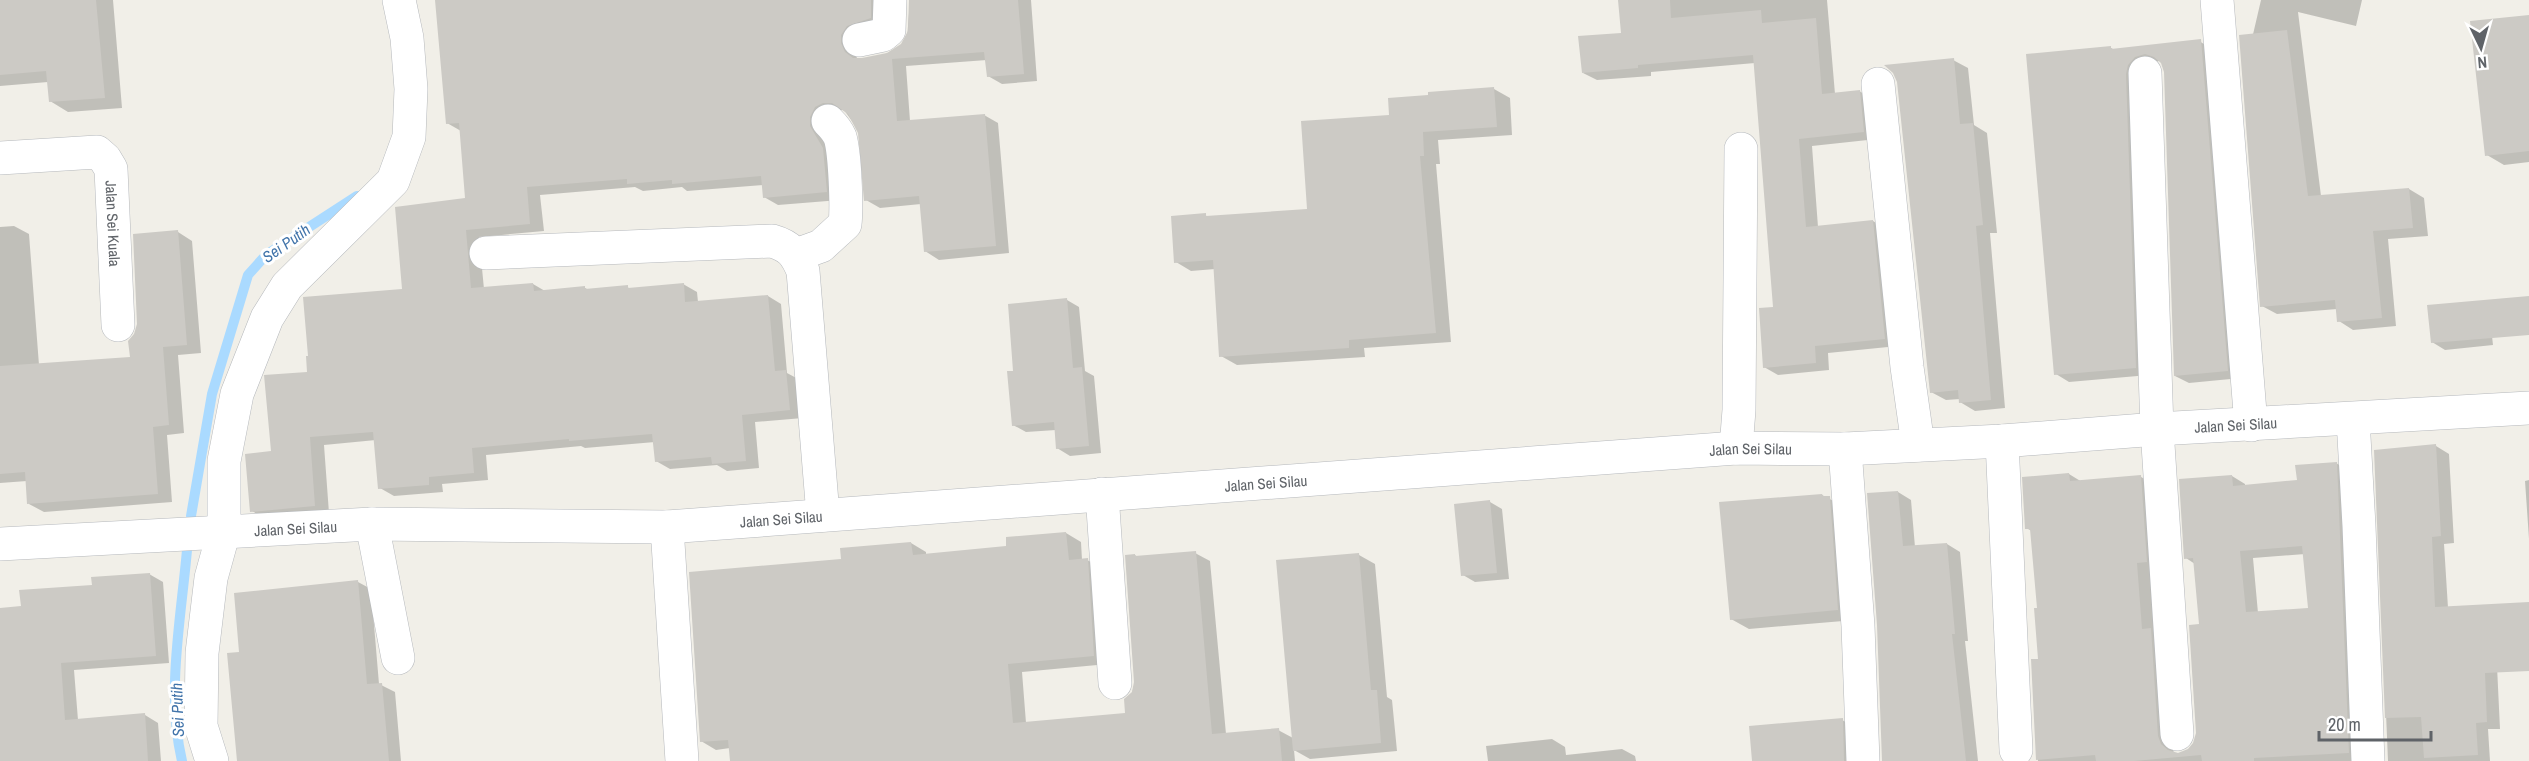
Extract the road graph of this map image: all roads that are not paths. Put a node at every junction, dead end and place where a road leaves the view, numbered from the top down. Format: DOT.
graph roads {
  1 [pos="399,0"];
  2 [pos="890,0"];
  3 [pos="2217,0"];
  4 [pos="860,40"];
  5 [pos="2145,73"];
  6 [pos="1878,84"];
  7 [pos="828,121"];
  8 [pos="1741,149"];
  9 [pos="0,158"];
  10 [pos="486,253"];
  11 [pos="796,255"];
  12 [pos="117,325"];
  13 [pos="2529,408"];
  14 [pos="2353,419"];
  15 [pos="2251,424"];
  16 [pos="2157,429"];
  17 [pos="2002,441"];
  18 [pos="1918,445"];
  19 [pos="1737,448"];
  20 [pos="1845,449"];
  21 [pos="1102,495"];
  22 [pos="823,515"];
  23 [pos="372,524"];
  24 [pos="668,527"];
  25 [pos="217,531"];
  26 [pos="0,544"];
  27 [pos="398,658"];
  28 [pos="1115,683"];
  29 [pos="2177,734"];
  30 [pos="2016,750"];
  31 [pos="212,761"];
  32 [pos="682,761"];
  33 [pos="1863,761"];
  34 [pos="2368,761"];
  1 -- 25 [label="street"];
  2 -- 4 [label="street"];
  3 -- 15 [label="street"];
  5 -- 16 [label="street"];
  6 -- 18 [label="street"];
  7 -- 11 [label="street"];
  8 -- 19 [label="street"];
  9 -- 12 [label="street, Jalan Sei Kuala"];
  10 -- 11 [label="street"];
  11 -- 22 [label="street"];
  13 -- 14 [label="street, Jalan Sei Silau"];
  14 -- 15 [label="street, Jalan Sei Silau"];
  14 -- 34 [label="street"];
  15 -- 16 [label="street, Jalan Sei Silau"];
  16 -- 17 [label="street, Jalan Sei Silau"];
  16 -- 29 [label="street"];
  17 -- 18 [label="street, Jalan Sei Silau"];
  17 -- 30 [label="street"];
  18 -- 20 [label="street, Jalan Sei Silau"];
  19 -- 20 [label="street, Jalan Sei Silau"];
  19 -- 21 [label="street, Jalan Sei Silau"];
  20 -- 33 [label="street"];
  21 -- 22 [label="street, Jalan Sei Silau"];
  21 -- 28 [label="street"];
  22 -- 24 [label="street, Jalan Sei Silau"];
  23 -- 24 [label="street, Jalan Sei Silau"];
  23 -- 25 [label="street, Jalan Sei Silau"];
  23 -- 27 [label="street"];
  24 -- 32 [label="street"];
  25 -- 26 [label="street, Jalan Sei Silau"];
  25 -- 31 [label="street"];
}
